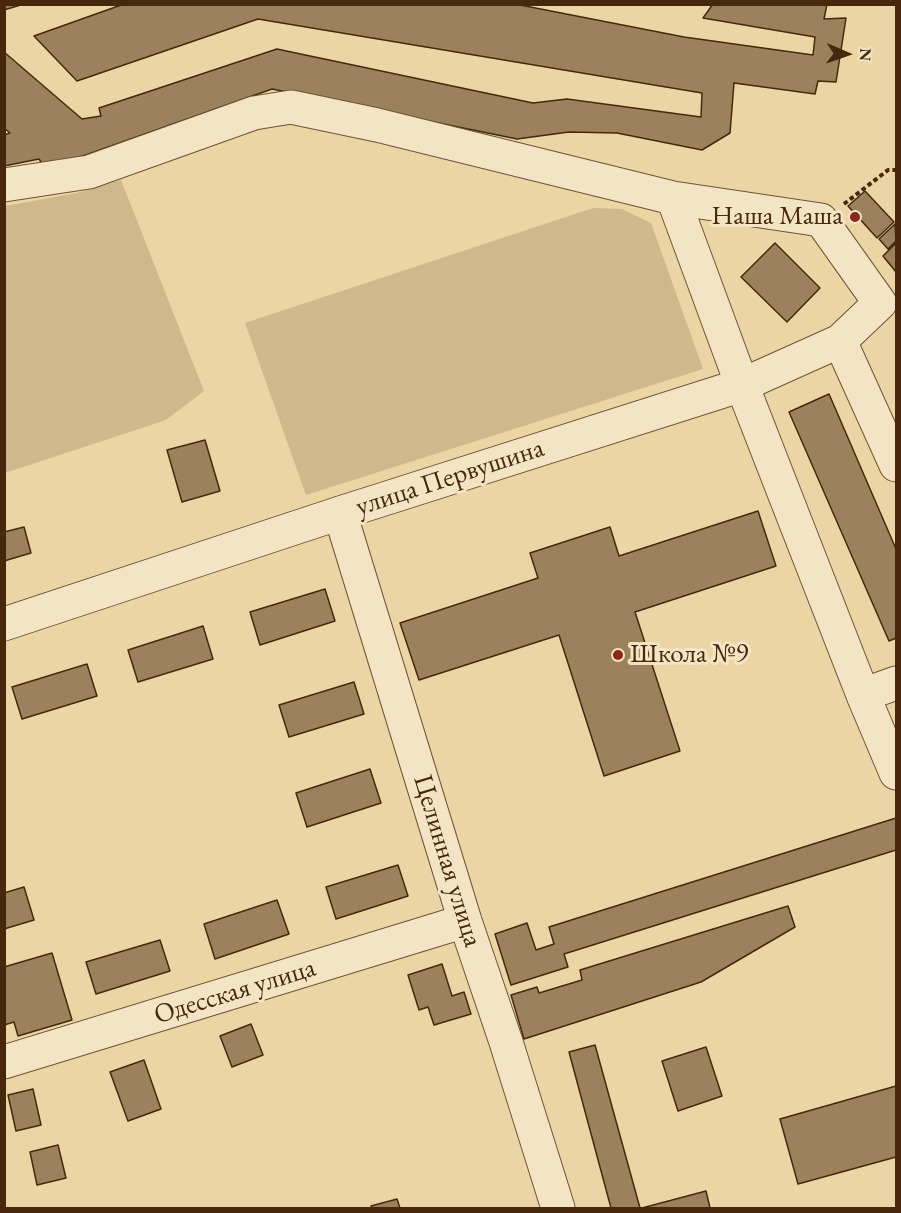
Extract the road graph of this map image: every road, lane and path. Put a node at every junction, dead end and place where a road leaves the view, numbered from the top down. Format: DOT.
graph roads {
  1 [pos="897,170"];
  2 [pos="4,185"];
  3 [pos="673,198"];
  4 [pos="821,220"];
  5 [pos="888,302"];
  6 [pos="840,341"];
  7 [pos="742,385"];
  8 [pos="897,465"];
  9 [pos="340,513"];
  10 [pos="4,624"];
  11 [pos="897,683"];
  12 [pos="864,695"];
  13 [pos="897,773"];
  14 [pos="465,921"];
  15 [pos="4,1062"];
  16 [pos="558,1209"];
  1 -- 4 [label="path"];
  2 -- 3 [label="street"];
  3 -- 4 [label="street"];
  3 -- 7 [label="street"];
  4 -- 5 [label="street"];
  5 -- 6 [label="street, улица Первушина"];
  6 -- 7 [label="street, улица Первушина"];
  6 -- 8 [label="street"];
  7 -- 9 [label="street, улица Первушина"];
  7 -- 12 [label="street"];
  9 -- 10 [label="street, улица Первушина"];
  9 -- 14 [label="street, Целинная улица"];
  11 -- 12 [label="street"];
  12 -- 13 [label="street"];
  14 -- 15 [label="street, Одесская улица"];
  14 -- 16 [label="street, Целинная улица"];
}
